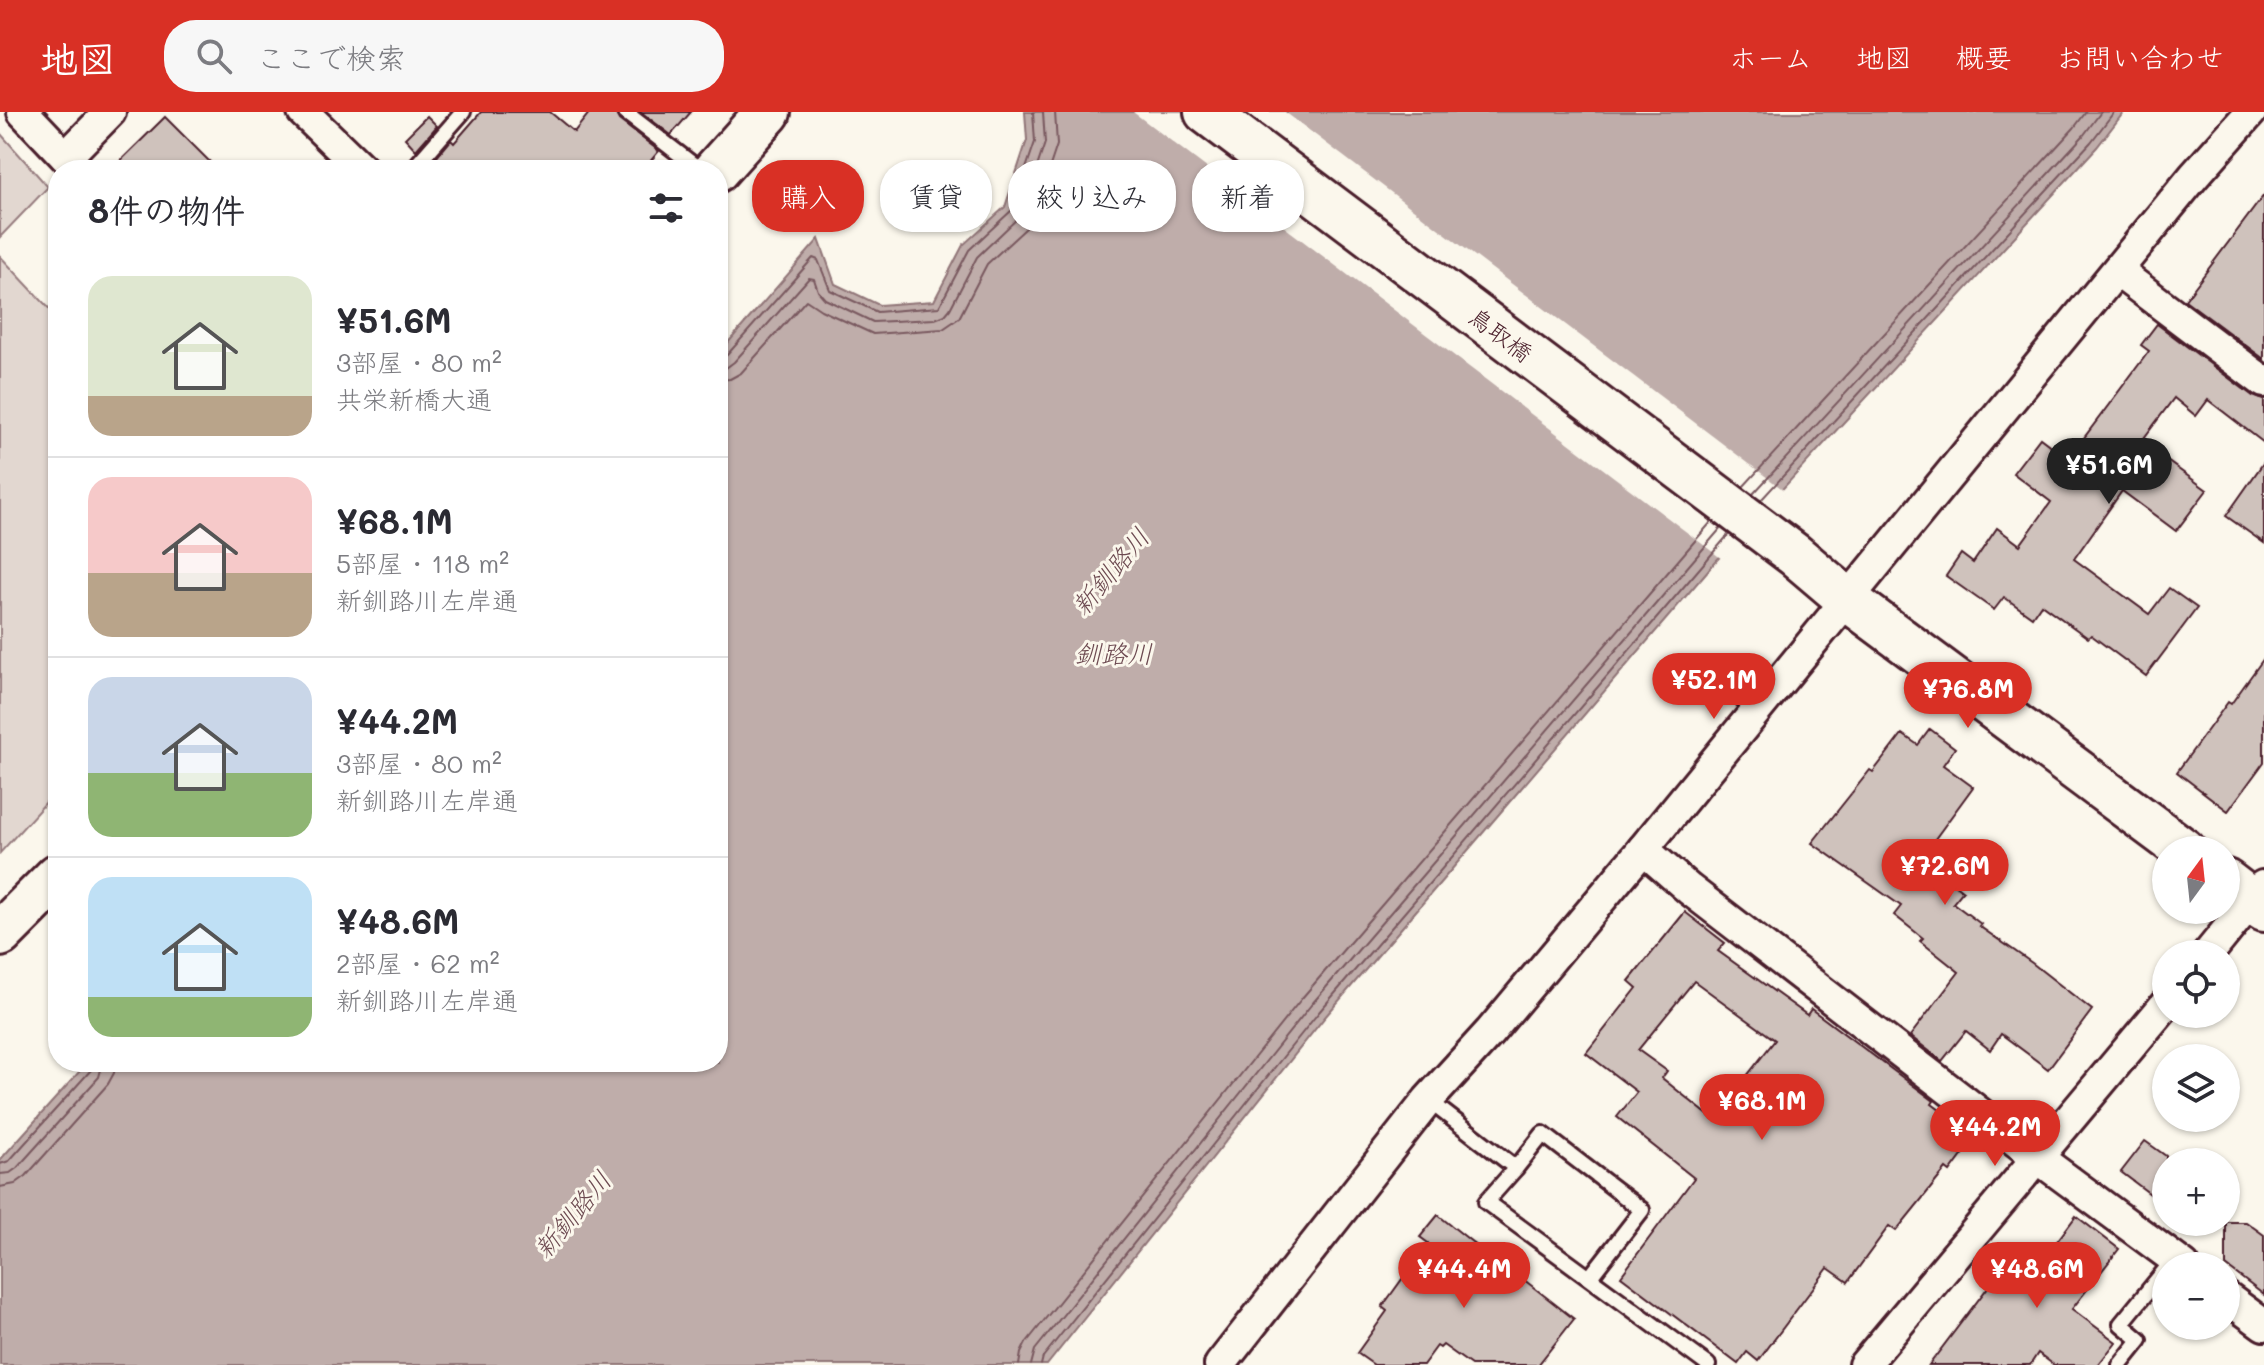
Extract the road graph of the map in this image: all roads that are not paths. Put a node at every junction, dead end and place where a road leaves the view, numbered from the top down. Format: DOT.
graph roads {
  1 [pos="23,112"];
  2 [pos="110,112"];
  3 [pos="303,112"];
  4 [pos="463,112"];
  5 [pos="625,112"];
  6 [pos="768,112"];
  7 [pos="1206,112"];
  8 [pos="2251,112"];
  9 [pos="68,160"];
  10 [pos="75,160"];
  11 [pos="353,160"];
  12 [pos="421,160"];
  13 [pos="687,160"];
  14 [pos="725,160"];
  15 [pos="2117,271"];
  16 [pos="2264,382"];
  17 [pos="1848,600"];
  18 [pos="2165,836"];
  19 [pos="1643,849"];
  20 [pos="48,886"];
  21 [pos="2251,894"];
  22 [pos="0,934"];
  23 [pos="2218,940"];
  24 [pos="2152,1021"];
  25 [pos="1428,1100"];
  26 [pos="2038,1158"];
  27 [pos="1516,1168"];
  28 [pos="2157,1252"];
  29 [pos="1590,1277"];
  30 [pos="2152,1289"];
  31 [pos="2240,1307"];
  32 [pos="2264,1325"];
  33 [pos="1220,1365"];
  34 [pos="1708,1365"];
  35 [pos="1864,1365"];
  36 [pos="2120,1365"];
  1 -- 9 [label="street"];
  2 -- 10 [label="street"];
  3 -- 11 [label="street"];
  4 -- 12 [label="lane"];
  5 -- 13 [label="lane"];
  6 -- 14 [label="highway"];
  7 -- 17 [label="street, 鳥取橋"];
  8 -- 15 [label="street"];
  15 -- 16 [label="street"];
  15 -- 17 [label="street"];
  17 -- 18 [label="street, 鳥取橋"];
  17 -- 19 [label="street"];
  19 -- 25 [label="street"];
  19 -- 26 [label="street"];
  20 -- 22 [label="highway"];
  21 -- 23 [label="street"];
  24 -- 26 [label="street"];
  25 -- 27 [label="lane"];
  25 -- 33 [label="street"];
  26 -- 28 [label="street"];
  26 -- 35 [label="street"];
  27 -- 29 [label="lane"];
  27 -- 29 [label="lane"];
  29 -- 34 [label="lane"];
  30 -- 36 [label="lane"];
  31 -- 32 [label="street"];
}
